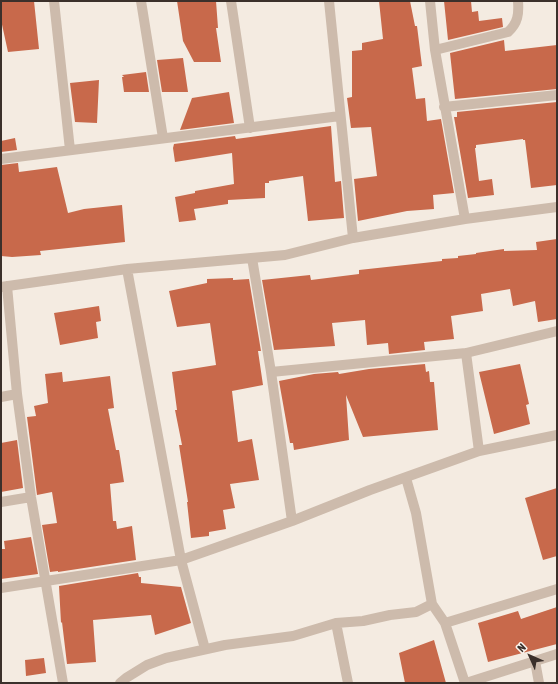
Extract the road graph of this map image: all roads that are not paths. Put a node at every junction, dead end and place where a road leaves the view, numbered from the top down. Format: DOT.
graph roads {
  1 [pos="54,1"];
  2 [pos="141,1"];
  3 [pos="231,1"];
  4 [pos="329,1"];
  5 [pos="430,1"];
  6 [pos="518,1"];
  7 [pos="435,50"];
  8 [pos="557,95"];
  9 [pos="444,107"];
  10 [pos="340,116"];
  11 [pos="250,128"];
  12 [pos="163,138"];
  13 [pos="70,150"];
  14 [pos="1,159"];
  15 [pos="557,207"];
  16 [pos="465,219"];
  17 [pos="353,238"];
  18 [pos="252,258"];
  19 [pos="127,269"];
  20 [pos="4,286"];
  21 [pos="557,331"];
  22 [pos="466,353"];
  23 [pos="271,372"];
  24 [pos="17,394"];
  25 [pos="1,396"];
  26 [pos="557,435"];
  27 [pos="479,451"];
  28 [pos="406,478"];
  29 [pos="31,497"];
  30 [pos="1,502"];
  31 [pos="292,521"];
  32 [pos="181,560"];
  33 [pos="45,582"];
  34 [pos="1,588"];
  35 [pos="557,589"];
  36 [pos="432,604"];
  37 [pos="336,623"];
  38 [pos="445,623"];
  39 [pos="205,649"];
  40 [pos="557,654"];
  41 [pos="535,661"];
  42 [pos="63,683"];
  43 [pos="120,683"];
  44 [pos="348,683"];
  45 [pos="465,683"];
  46 [pos="539,683"];
  1 -- 13 [label="street"];
  2 -- 12 [label="street"];
  3 -- 11 [label="street"];
  4 -- 10 [label="street"];
  5 -- 7 [label="street"];
  6 -- 7 [label="street"];
  7 -- 9 [label="street"];
  8 -- 9 [label="street"];
  9 -- 16 [label="street"];
  10 -- 11 [label="street"];
  10 -- 17 [label="street"];
  11 -- 12 [label="street"];
  12 -- 13 [label="street"];
  13 -- 14 [label="street"];
  15 -- 16 [label="street"];
  16 -- 17 [label="street"];
  17 -- 18 [label="street"];
  18 -- 19 [label="street"];
  18 -- 23 [label="street"];
  19 -- 20 [label="street"];
  19 -- 32 [label="street"];
  20 -- 24 [label="street"];
  21 -- 22 [label="street"];
  22 -- 23 [label="street"];
  22 -- 27 [label="street"];
  23 -- 31 [label="street"];
  24 -- 25 [label="street"];
  24 -- 29 [label="street"];
  26 -- 27 [label="street"];
  27 -- 28 [label="street"];
  28 -- 31 [label="street"];
  28 -- 36 [label="street"];
  29 -- 30 [label="street"];
  29 -- 33 [label="street"];
  31 -- 32 [label="street"];
  32 -- 33 [label="street"];
  32 -- 39 [label="street"];
  33 -- 34 [label="street"];
  33 -- 42 [label="street"];
  35 -- 38 [label="street"];
  36 -- 37 [label="street"];
  36 -- 38 [label="street"];
  37 -- 39 [label="street"];
  37 -- 44 [label="street"];
  38 -- 45 [label="street"];
  39 -- 43 [label="street"];
  40 -- 41 [label="street"];
  41 -- 45 [label="street"];
  41 -- 46 [label="street"];
}
